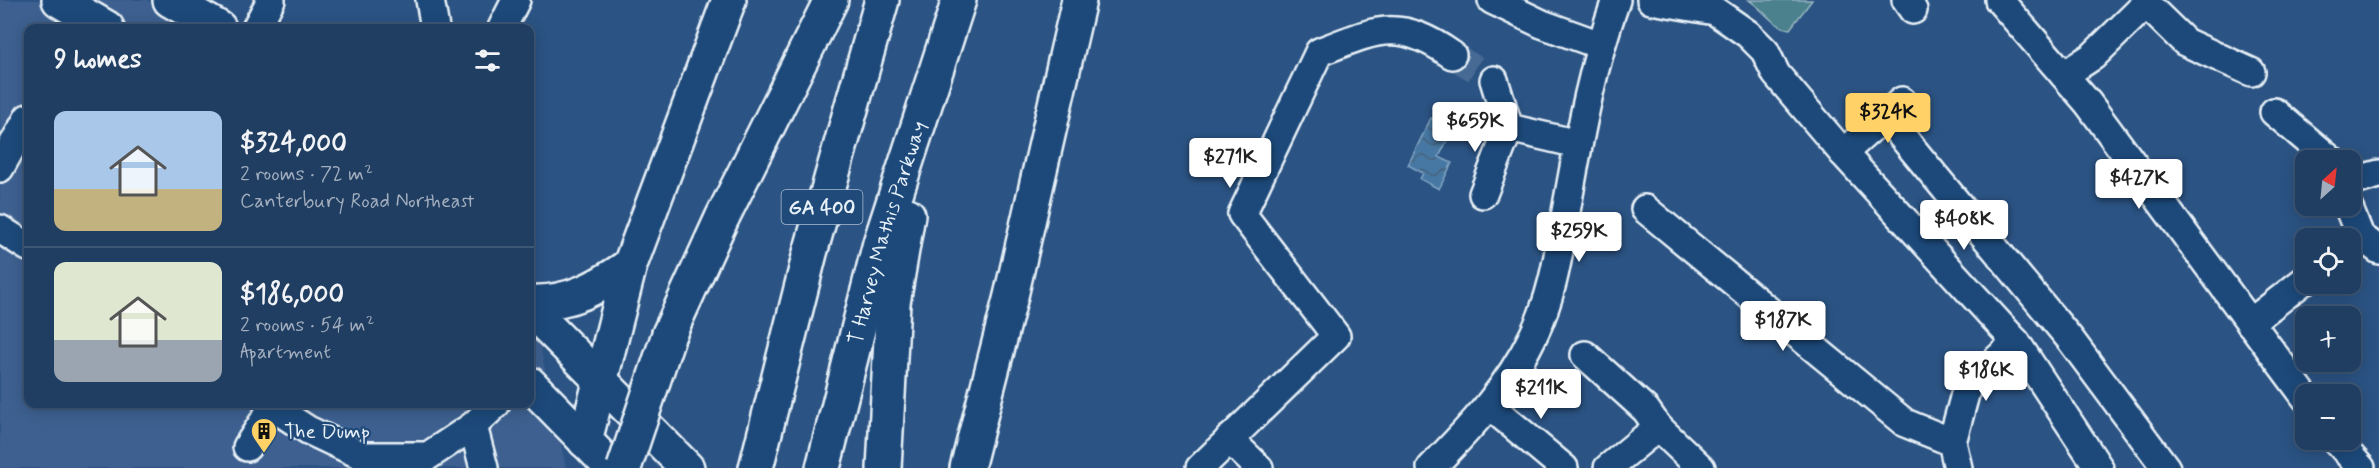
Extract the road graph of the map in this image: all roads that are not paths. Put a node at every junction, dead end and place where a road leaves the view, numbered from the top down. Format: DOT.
graph roads {
  1 [pos="59,0"];
  2 [pos="170,0"];
  3 [pos="271,0"];
  4 [pos="430,0"];
  5 [pos="516,0"];
  6 [pos="729,0"];
  7 [pos="831,0"];
  8 [pos="882,0"];
  9 [pos="959,0"];
  10 [pos="1079,0"];
  11 [pos="1492,0"];
  12 [pos="1616,0"];
  13 [pos="1651,0"];
  14 [pos="1999,0"];
  15 [pos="2146,2"];
  16 [pos="1681,3"];
  17 [pos="94,19"];
  18 [pos="212,24"];
  19 [pos="258,24"];
  20 [pos="434,24"];
  21 [pos="504,24"];
  22 [pos="1600,45"];
  23 [pos="1452,55"];
  24 [pos="2251,72"];
  25 [pos="2064,75"];
  26 [pos="1494,80"];
  27 [pos="932,83"];
  28 [pos="2274,112"];
  29 [pos="24,125"];
  30 [pos="1509,128"];
  31 [pos="1578,144"];
  32 [pos="2319,150"];
  33 [pos="1843,153"];
  34 [pos="0,168"];
  35 [pos="1483,194"];
  36 [pos="1645,208"];
  37 [pos="2360,216"];
  38 [pos="0,229"];
  39 [pos="2363,243"];
  40 [pos="24,245"];
  41 [pos="630,265"];
  42 [pos="2295,288"];
  43 [pos="534,302"];
  44 [pos="534,313"];
  45 [pos="2250,323"];
  46 [pos="2016,342"];
  47 [pos="1585,355"];
  48 [pos="599,380"];
  49 [pos="2296,384"];
  50 [pos="534,388"];
  51 [pos="1490,406"];
  52 [pos="268,408"];
  53 [pos="275,408"];
  54 [pos="492,408"];
  55 [pos="473,426"];
  56 [pos="1658,426"];
  57 [pos="1229,439"];
  58 [pos="585,441"];
  59 [pos="247,447"];
  60 [pos="2345,450"];
  61 [pos="1955,455"];
  62 [pos="824,463"];
  63 [pos="484,468"];
  64 [pos="612,468"];
  65 [pos="624,468"];
  66 [pos="687,468"];
  67 [pos="756,468"];
  68 [pos="884,468"];
  69 [pos="967,468"];
  70 [pos="1200,468"];
  71 [pos="1259,468"];
  72 [pos="1431,468"];
  73 [pos="1564,468"];
  74 [pos="1608,468"];
  75 [pos="1701,468"];
  76 [pos="2098,468"];
  77 [pos="2166,468"];
  78 [pos="2361,468"];
  1 -- 17 [label="main road"];
  2 -- 18 [label="main road"];
  3 -- 19 [label="street"];
  4 -- 20 [label="street"];
  5 -- 21 [label="street"];
  6 -- 41 [label="main road"];
  7 -- 65 [label="main road, bridge"];
  8 -- 67 [label="main road, GA 400"];
  9 -- 27 [label="main road, T Harvey Mathis Parkway / GA 400"];
  10 -- 69 [label="main road"];
  11 -- 22 [label="street"];
  12 -- 22 [label="street"];
  13 -- 16 [label="street"];
  14 -- 25 [label="street"];
  15 -- 24 [label="street"];
  15 -- 25 [label="street"];
  16 -- 33 [label="street"];
  22 -- 31 [label="street"];
  23 -- 57 [label="street"];
  25 -- 45 [label="street"];
  26 -- 30 [label="street"];
  27 -- 62 [label="main road, T Harvey Mathis Parkway / GA 400"];
  27 -- 68 [label="main road"];
  28 -- 32 [label="street"];
  29 -- 34 [label="street"];
  30 -- 31 [label="street"];
  30 -- 35 [label="street"];
  31 -- 51 [label="street"];
  33 -- 46 [label="street"];
  33 -- 77 [label="street"];
  36 -- 61 [label="street"];
  37 -- 39 [label="street"];
  38 -- 40 [label="street"];
  41 -- 43 [label="main road"];
  41 -- 48 [label="main road"];
  42 -- 45 [label="street"];
  44 -- 48 [label="main road"];
  45 -- 49 [label="street"];
  46 -- 61 [label="street"];
  46 -- 76 [label="street"];
  47 -- 56 [label="street"];
  48 -- 58 [label="main road"];
  48 -- 66 [label="main road"];
  50 -- 58 [label="main road"];
  51 -- 72 [label="street"];
  51 -- 73 [label="street"];
  52 -- 59 [label="street"];
  53 -- 55 [label="street"];
  54 -- 55 [label="street"];
  55 -- 63 [label="street"];
  56 -- 74 [label="street"];
  56 -- 75 [label="street"];
  57 -- 70 [label="street"];
  57 -- 71 [label="street"];
  58 -- 64 [label="main road"];
  60 -- 78 [label="street"];
}
